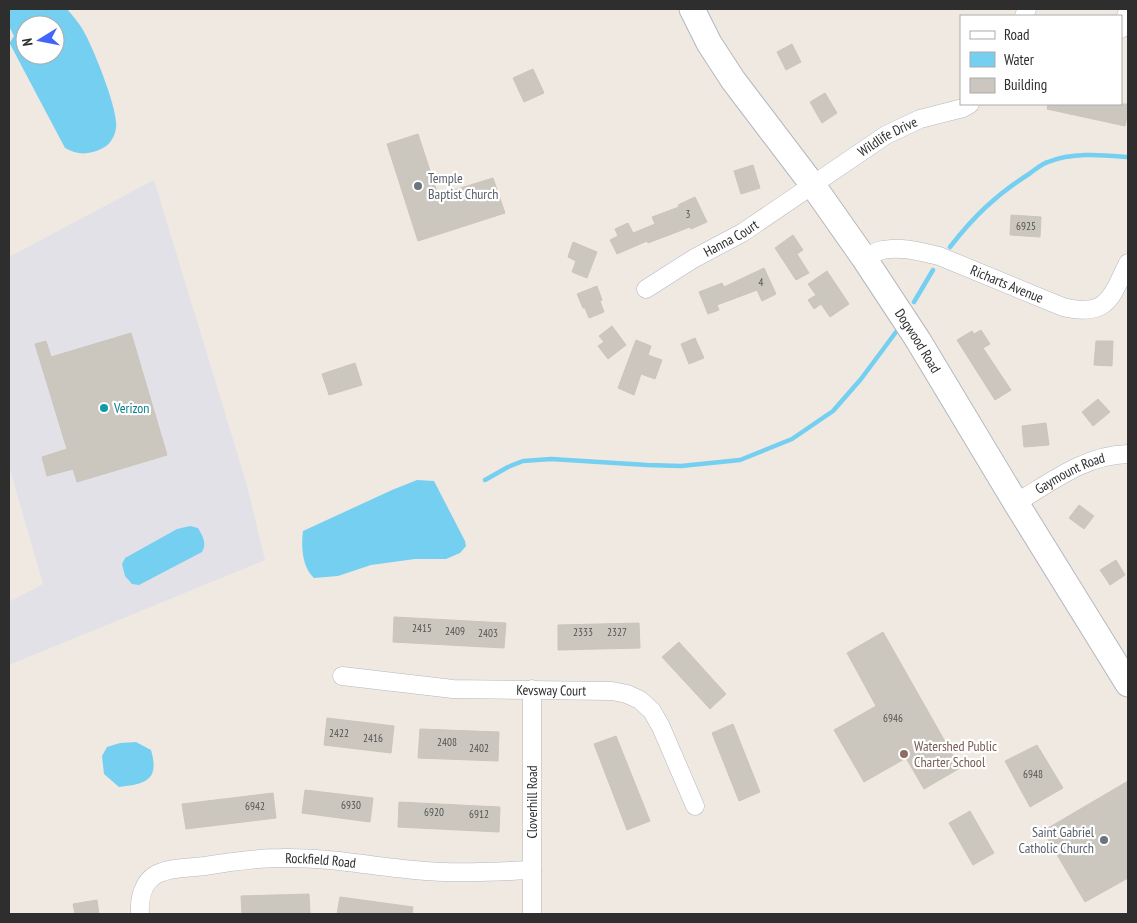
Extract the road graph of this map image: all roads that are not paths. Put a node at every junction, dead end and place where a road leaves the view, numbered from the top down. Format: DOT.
graph roads {
  1 [pos="692,9"];
  2 [pos="1128,11"];
  3 [pos="1122,26"];
  4 [pos="968,105"];
  5 [pos="812,184"];
  6 [pos="864,258"];
  7 [pos="1128,263"];
  8 [pos="646,289"];
  9 [pos="1128,454"];
  10 [pos="1016,503"];
  11 [pos="342,676"];
  12 [pos="1128,684"];
  13 [pos="532,689"];
  14 [pos="695,806"];
  15 [pos="532,870"];
  16 [pos="140,914"];
  17 [pos="532,914"];
  1 -- 5 [label="main road, Dogwood Road"];
  2 -- 3 [label="street"];
  4 -- 5 [label="street, Wildlife Drive"];
  5 -- 6 [label="main road, Dogwood Road"];
  5 -- 8 [label="street, Hanna Court"];
  6 -- 7 [label="street, Richarts Avenue"];
  6 -- 10 [label="main road, Dogwood Road"];
  9 -- 10 [label="street, Gaymount Road"];
  10 -- 12 [label="main road, Dogwood Road"];
  11 -- 13 [label="street, Kevsway Court"];
  13 -- 14 [label="street, Kevsway Court"];
  13 -- 15 [label="street, Cloverhill Road"];
  15 -- 16 [label="street, Rockfield Road"];
  15 -- 17 [label="street, Cloverhill Road"];
}
